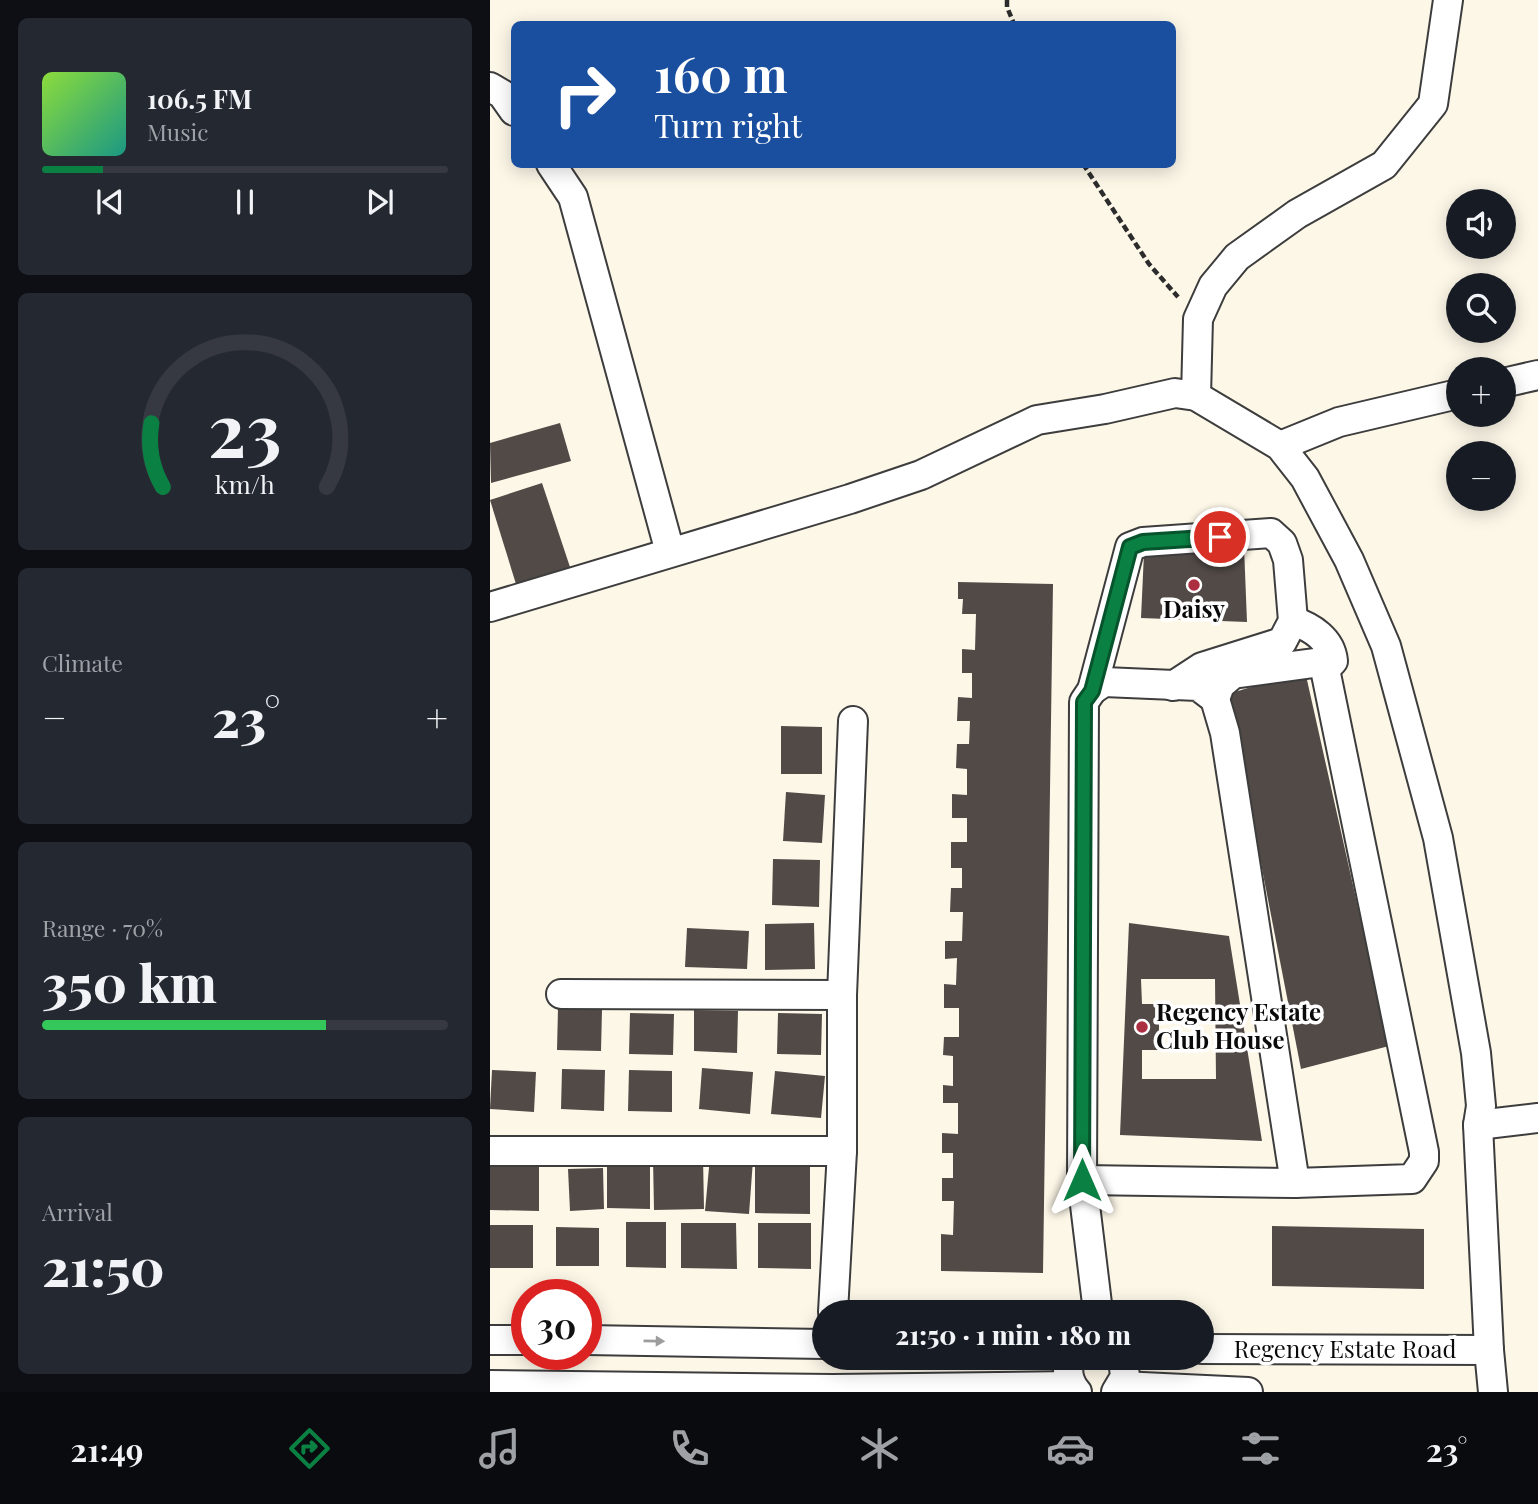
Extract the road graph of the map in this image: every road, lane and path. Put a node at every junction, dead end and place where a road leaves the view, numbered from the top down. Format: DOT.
graph roads {
  1 [pos="1007,0"];
  2 [pos="1448,0"];
  3 [pos="1013,21"];
  4 [pos="490,87"];
  5 [pos="511,107"];
  6 [pos="554,168"];
  7 [pos="1086,168"];
  8 [pos="1198,319"];
  9 [pos="1538,375"];
  10 [pos="1516,380"];
  11 [pos="1196,396"];
  12 [pos="1446,397"];
  13 [pos="1280,446"];
  14 [pos="670,552"];
  15 [pos="490,607"];
  16 [pos="1293,621"];
  17 [pos="1325,669"];
  18 [pos="1173,686"];
  19 [pos="1092,691"];
  20 [pos="1215,699"];
  21 [pos="853,721"];
  22 [pos="561,994"];
  23 [pos="842,995"];
  24 [pos="1538,1118"];
  25 [pos="1478,1125"];
  26 [pos="490,1151"];
  27 [pos="842,1151"];
  28 [pos="1082,1180"];
  29 [pos="1296,1183"];
  30 [pos="834,1300"];
  31 [pos="1097,1300"];
  32 [pos="490,1340"];
  33 [pos="511,1340"];
  34 [pos="602,1340"];
  35 [pos="812,1344"];
  36 [pos="1214,1349"];
  37 [pos="1489,1350"];
  38 [pos="832,1370"];
  39 [pos="1067,1370"];
  40 [pos="1124,1370"];
  41 [pos="490,1385"];
  42 [pos="833,1389"];
  43 [pos="1074,1389"];
  44 [pos="1119,1389"];
  45 [pos="1248,1392"];
  46 [pos="1493,1392"];
  1 -- 3 [label="path"];
  2 -- 8 [label="street"];
  4 -- 5 [label="street"];
  6 -- 14 [label="street"];
  7 -- 8 [label="path"];
  8 -- 11 [label="street"];
  9 -- 10 [label="street"];
  11 -- 13 [label="street"];
  11 -- 14 [label="street"];
  12 -- 13 [label="street"];
  13 -- 25 [label="street"];
  14 -- 15 [label="street"];
  16 -- 17 [label="street"];
  16 -- 18 [label="street"];
  16 -- 19 [label="street"];
  17 -- 20 [label="street"];
  17 -- 29 [label="street"];
  18 -- 19 [label="street"];
  18 -- 20 [label="street"];
  19 -- 28 [label="street"];
  20 -- 29 [label="street"];
  21 -- 23 [label="street"];
  22 -- 23 [label="street"];
  23 -- 27 [label="street"];
  24 -- 25 [label="street"];
  25 -- 37 [label="street"];
  26 -- 27 [label="street"];
  27 -- 30 [label="street"];
  28 -- 29 [label="street"];
  28 -- 31 [label="street"];
  32 -- 33 [label="street"];
  34 -- 35 [label="street, one-way"];
  36 -- 37 [label="street, Regency Estate Road"];
  37 -- 46 [label="street"];
  38 -- 42 [label="street"];
  39 -- 43 [label="street"];
  40 -- 44 [label="street"];
  41 -- 42 [label="street"];
  42 -- 43 [label="street"];
  44 -- 45 [label="street, Regency Estate Road"];
}
